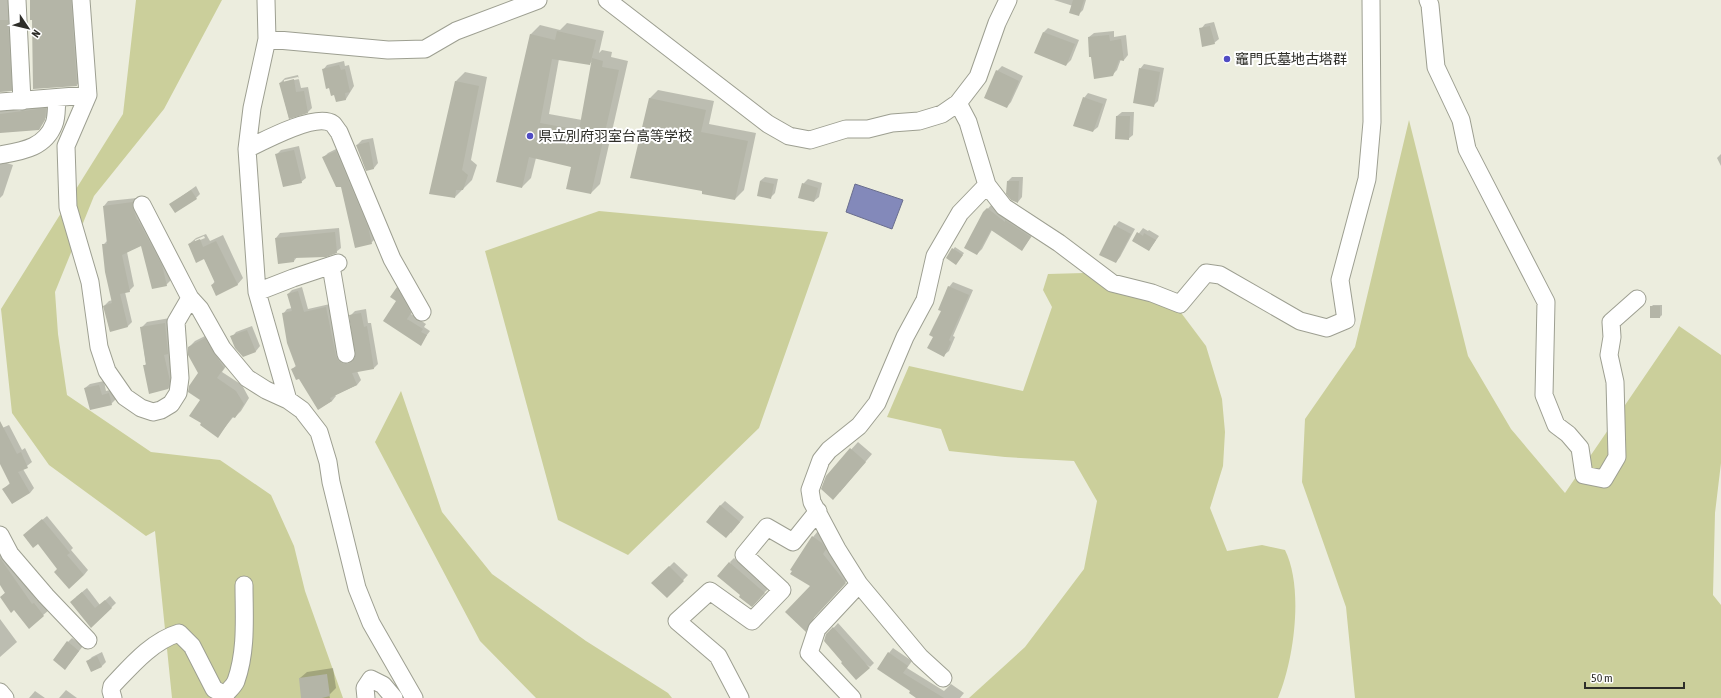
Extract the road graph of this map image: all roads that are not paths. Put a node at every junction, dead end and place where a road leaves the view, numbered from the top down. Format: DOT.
graph roads {
  1 [pos="16,0"];
  2 [pos="81,0"];
  3 [pos="266,0"];
  4 [pos="538,0"];
  5 [pos="608,0"];
  6 [pos="1008,0"];
  7 [pos="1371,0"];
  8 [pos="1428,0"];
  9 [pos="267,39"];
  10 [pos="88,95"];
  11 [pos="57,99"];
  12 [pos="22,101"];
  13 [pos="0,102"];
  14 [pos="958,103"];
  15 [pos="247,149"];
  16 [pos="0,155"];
  17 [pos="987,185"];
  18 [pos="142,205"];
  19 [pos="257,292"];
  20 [pos="190,298"];
  21 [pos="1636,299"];
  22 [pos="422,312"];
  23 [pos="346,354"];
  24 [pos="288,400"];
  25 [pos="818,511"];
  26 [pos="0,535"];
  27 [pos="859,584"];
  28 [pos="244,585"];
  29 [pos="88,640"];
  30 [pos="943,678"];
  31 [pos="0,692"];
  32 [pos="225,696"];
  33 [pos="5,698"];
  34 [pos="113,698"];
  35 [pos="366,698"];
  36 [pos="394,698"];
  37 [pos="414,698"];
  38 [pos="740,698"];
  39 [pos="852,698"];
  1 -- 12 [label="street"];
  2 -- 10 [label="street"];
  3 -- 9 [label="street"];
  4 -- 9 [label="street"];
  5 -- 14 [label="street"];
  6 -- 14 [label="street"];
  7 -- 17 [label="street"];
  8 -- 21 [label="street"];
  9 -- 15 [label="street"];
  10 -- 11 [label="street"];
  10 -- 20 [label="street"];
  11 -- 12 [label="street"];
  11 -- 16 [label="street"];
  12 -- 13 [label="street"];
  14 -- 17 [label="street"];
  15 -- 19 [label="street"];
  15 -- 22 [label="street"];
  17 -- 25 [label="street"];
  18 -- 20 [label="street"];
  19 -- 23 [label="street"];
  19 -- 24 [label="street"];
  20 -- 24 [label="street"];
  24 -- 37 [label="street"];
  25 -- 27 [label="street"];
  25 -- 38 [label="street"];
  26 -- 29 [label="street"];
  27 -- 30 [label="street"];
  27 -- 39 [label="street"];
  28 -- 32 [label="street"];
  31 -- 33 [label="street"];
  32 -- 34 [label="street"];
  35 -- 36 [label="street"];
}
